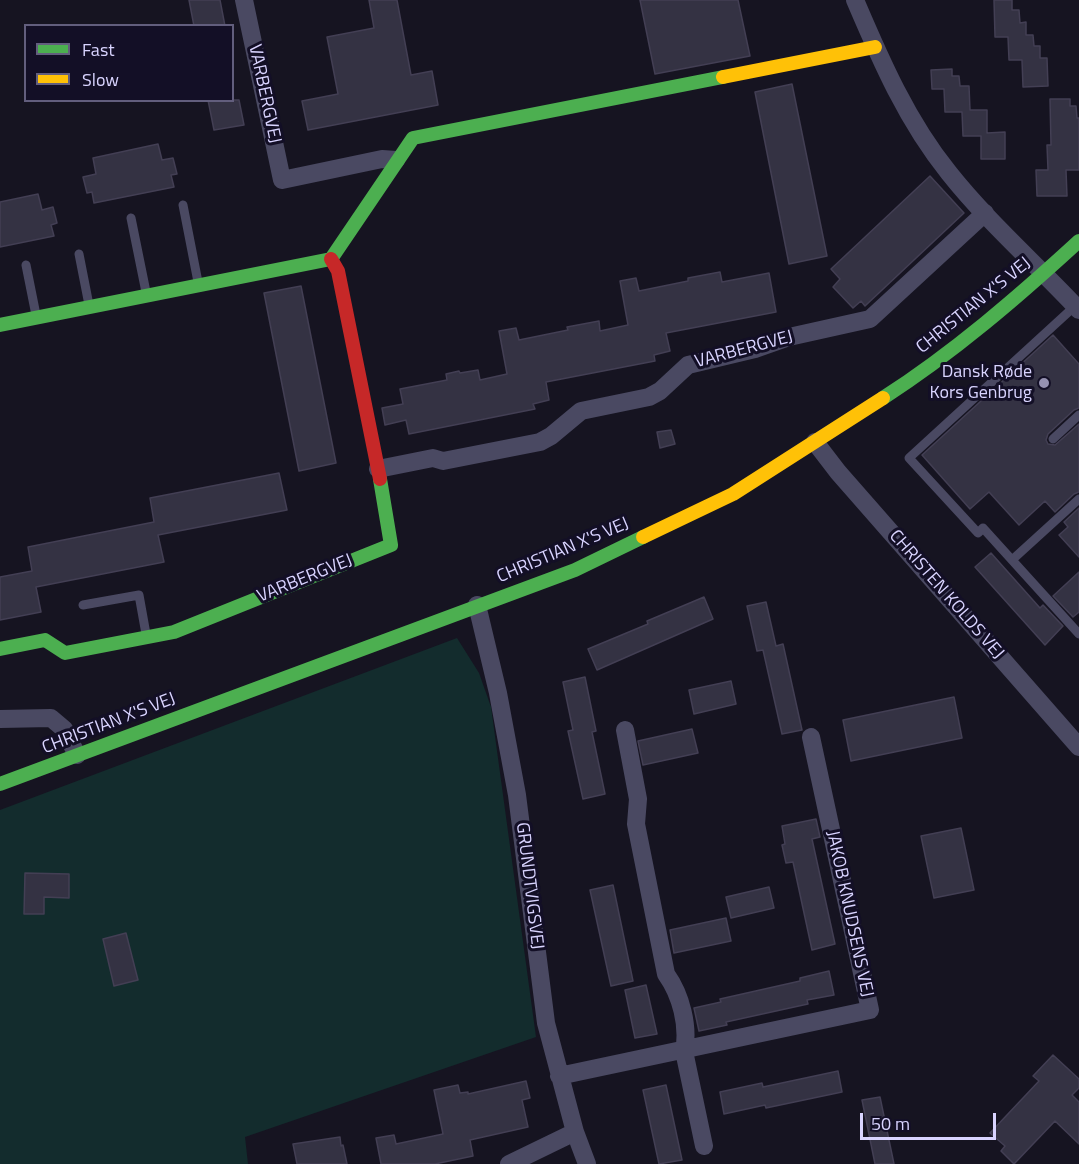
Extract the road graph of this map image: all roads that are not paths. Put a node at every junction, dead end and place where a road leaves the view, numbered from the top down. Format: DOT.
graph roads {
  1 [pos="244,0"];
  2 [pos="855,0"];
  3 [pos="874,47"];
  4 [pos="396,160"];
  5 [pos="183,205"];
  6 [pos="985,213"];
  7 [pos="131,218"];
  8 [pos="1079,240"];
  9 [pos="79,254"];
  10 [pos="331,259"];
  11 [pos="26,265"];
  12 [pos="1044,273"];
  13 [pos="199,285"];
  14 [pos="147,296"];
  15 [pos="90,308"];
  16 [pos="1077,308"];
  17 [pos="36,318"];
  18 [pos="0,325"];
  19 [pos="1079,415"];
  20 [pos="1053,439"];
  21 [pos="815,442"];
  22 [pos="378,469"];
  23 [pos="1079,499"];
  24 [pos="1012,560"];
  25 [pos="82,605"];
  26 [pos="477,605"];
  27 [pos="1079,634"];
  28 [pos="147,639"];
  29 [pos="0,649"];
  30 [pos="0,719"];
  31 [pos="625,729"];
  32 [pos="811,737"];
  33 [pos="1079,747"];
  34 [pos="77,755"];
  35 [pos="0,784"];
  36 [pos="684,1051"];
  37 [pos="559,1076"];
  38 [pos="575,1132"];
  39 [pos="704,1146"];
  40 [pos="509,1164"];
  41 [pos="587,1164"];
  1 -- 4 [label="street, VARBERGVEJ"];
  2 -- 3 [label="street"];
  3 -- 4 [label="street"];
  3 -- 6 [label="street"];
  4 -- 10 [label="street"];
  5 -- 13 [label="lane"];
  6 -- 12 [label="street"];
  6 -- 22 [label="street, VARBERGVEJ"];
  7 -- 14 [label="lane"];
  8 -- 12 [label="street, CHRISTIAN X'S VEJ"];
  9 -- 15 [label="lane"];
  10 -- 13 [label="street"];
  10 -- 22 [label="street, VARBERGVEJ"];
  11 -- 17 [label="lane"];
  12 -- 16 [label="street"];
  12 -- 21 [label="street, CHRISTIAN X'S VEJ"];
  13 -- 14 [label="street"];
  14 -- 15 [label="street"];
  15 -- 17 [label="street"];
  16 -- 24 [label="lane"];
  17 -- 18 [label="street"];
  19 -- 20 [label="lane"];
  21 -- 26 [label="street, CHRISTIAN X'S VEJ"];
  21 -- 33 [label="street, CHRISTEN KOLDS VEJ"];
  22 -- 28 [label="street, VARBERGVEJ"];
  23 -- 24 [label="lane"];
  24 -- 27 [label="lane"];
  25 -- 28 [label="lane"];
  26 -- 34 [label="street, CHRISTIAN X'S VEJ"];
  26 -- 37 [label="street, GRUNDTVIGSVEJ"];
  28 -- 29 [label="street, VARBERGVEJ"];
  30 -- 34 [label="street"];
  31 -- 36 [label="street"];
  32 -- 36 [label="street, JAKOB KNUDSENS VEJ"];
  34 -- 35 [label="street, CHRISTIAN X'S VEJ"];
  36 -- 37 [label="street, JAKOB KNUDSENS VEJ"];
  36 -- 39 [label="street"];
  37 -- 38 [label="street, GRUNDTVIGSVEJ"];
  38 -- 40 [label="street"];
  38 -- 41 [label="street, GRUNDTVIGSVEJ"];
}
